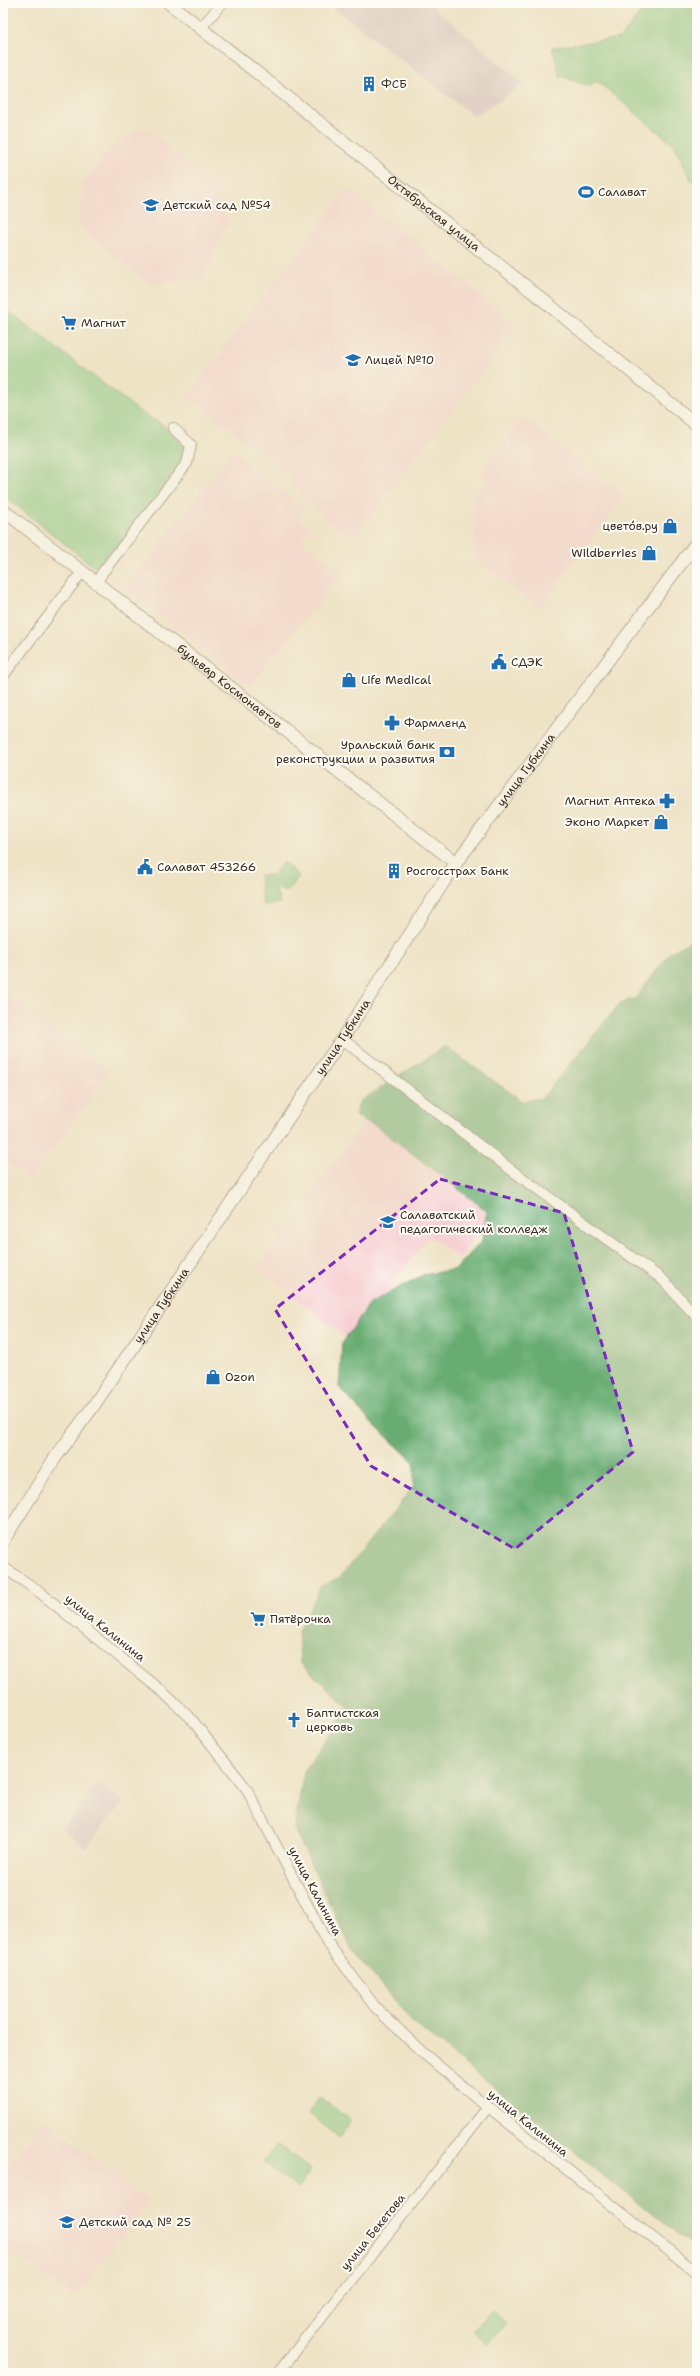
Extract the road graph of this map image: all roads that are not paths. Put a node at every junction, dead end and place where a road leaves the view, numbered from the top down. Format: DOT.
graph roads {
  1 [pos="169,3"];
  2 [pos="222,3"];
  3 [pos="201,28"];
  4 [pos="697,425"];
  5 [pos="173,428"];
  6 [pos="3,510"];
  7 [pos="697,542"];
  8 [pos="82,572"];
  9 [pos="97,583"];
  10 [pos="3,676"];
  11 [pos="456,863"];
  12 [pos="342,1039"];
  13 [pos="697,1317"];
  14 [pos="3,1541"];
  15 [pos="3,1567"];
  16 [pos="488,2107"];
  17 [pos="697,2274"];
  18 [pos="278,2373"];
  1 -- 3 [label="street, Октябрьская улица"];
  2 -- 3 [label="street"];
  3 -- 4 [label="street, Октябрьская улица"];
  5 -- 9 [label="street"];
  6 -- 8 [label="street, бульвар Космонавтов"];
  7 -- 11 [label="street, улица Губкина"];
  8 -- 9 [label="street, бульвар Космонавтов"];
  8 -- 10 [label="street"];
  9 -- 11 [label="street, бульвар Космонавтов"];
  11 -- 12 [label="street, улица Губкина"];
  12 -- 13 [label="street"];
  12 -- 14 [label="street, улица Губкина"];
  15 -- 16 [label="street, улица Калинина"];
  16 -- 17 [label="street, улица Калинина"];
  16 -- 18 [label="street, улица Бекетова"];
}
